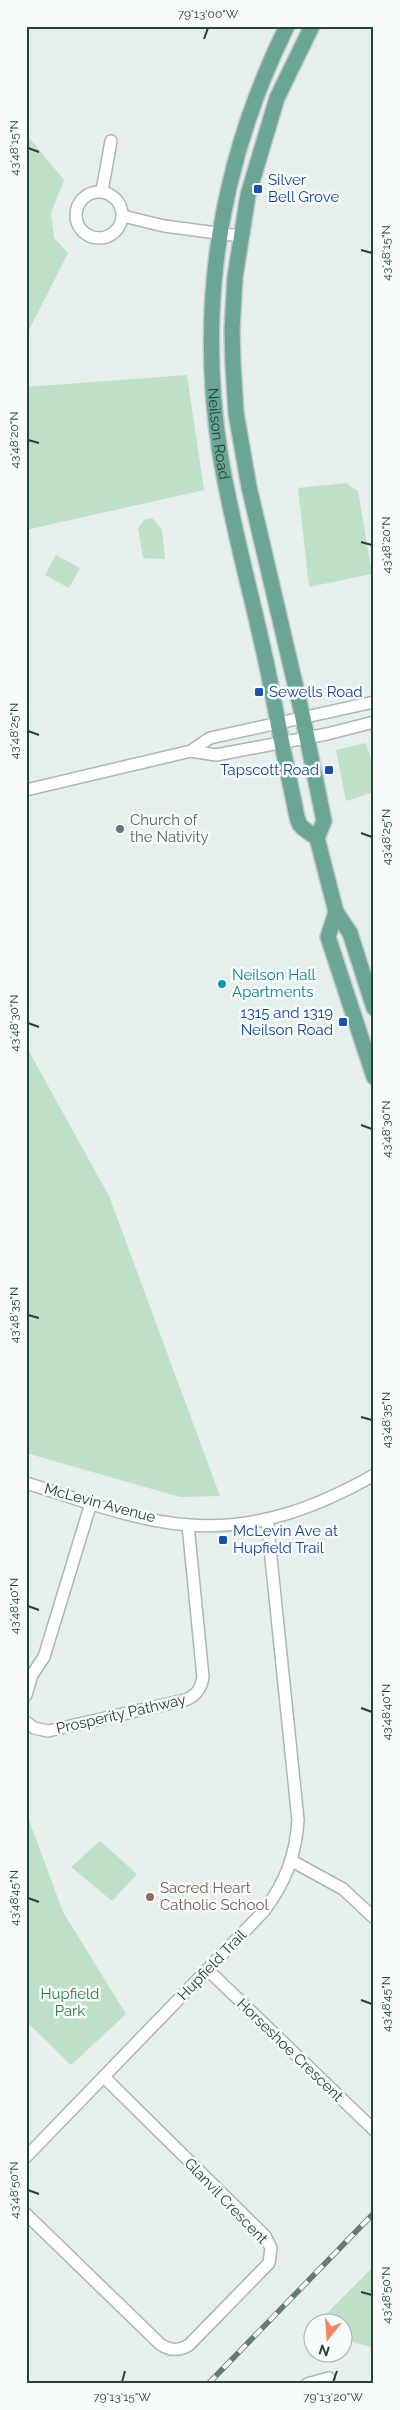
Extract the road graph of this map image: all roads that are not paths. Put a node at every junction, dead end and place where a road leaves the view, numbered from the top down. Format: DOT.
graph roads {
  1 [pos="288,26"];
  2 [pos="312,26"];
  3 [pos="111,140"];
  4 [pos="102,191"];
  5 [pos="123,216"];
  6 [pos="219,233"];
  7 [pos="240,236"];
  8 [pos="280,625"];
  9 [pos="260,629"];
  10 [pos="374,702"];
  11 [pos="303,718"];
  12 [pos="278,721"];
  13 [pos="374,722"];
  14 [pos="307,737"];
  15 [pos="282,741"];
  16 [pos="191,751"];
  17 [pos="26,790"];
  18 [pos="317,838"];
  19 [pos="336,912"];
  20 [pos="374,1008"];
  21 [pos="367,1037"];
  22 [pos="374,1077"];
  23 [pos="374,1474"];
  24 [pos="26,1483"];
  25 [pos="91,1503"];
  26 [pos="267,1519"];
  27 [pos="188,1525"];
  28 [pos="26,1695"];
  29 [pos="26,1722"];
  30 [pos="292,1861"];
  31 [pos="374,1918"];
  32 [pos="208,1970"];
  33 [pos="104,2077"];
  34 [pos="374,2130"];
  35 [pos="26,2157"];
  36 [pos="26,2214"];
  37 [pos="328,2378"];
  38 [pos="307,2384"];
  1 -- 6 [label="main road, Neilson Road"];
  2 -- 7 [label="main road, Neilson Road"];
  3 -- 4 [label="street"];
  4 -- 5 [label="street"];
  4 -- 5 [label="street"];
  5 -- 6 [label="street"];
  6 -- 7 [label="street"];
  6 -- 9 [label="main road, Neilson Road"];
  7 -- 8 [label="main road, Neilson Road"];
  8 -- 9 [label="main road"];
  8 -- 11 [label="main road, Neilson Road"];
  9 -- 12 [label="main road, Neilson Road"];
  10 -- 11 [label="street"];
  11 -- 12 [label="street"];
  11 -- 14 [label="main road, Neilson Road"];
  12 -- 15 [label="main road, Neilson Road"];
  12 -- 16 [label="street"];
  13 -- 14 [label="street"];
  14 -- 15 [label="street"];
  14 -- 18 [label="main road, Neilson Road"];
  15 -- 16 [label="street"];
  15 -- 18 [label="main road, Neilson Road"];
  16 -- 17 [label="street"];
  18 -- 19 [label="main road, Neilson Road"];
  19 -- 20 [label="main road, Neilson Road"];
  19 -- 21 [label="main road"];
  21 -- 22 [label="main road"];
  23 -- 26 [label="street, McLevin Avenue"];
  24 -- 25 [label="street, McLevin Avenue"];
  25 -- 27 [label="street, McLevin Avenue"];
  25 -- 28 [label="street"];
  26 -- 27 [label="street, McLevin Avenue"];
  26 -- 30 [label="street, Hupfield Trail"];
  27 -- 29 [label="street, Prosperity Pathway"];
  30 -- 31 [label="street"];
  30 -- 32 [label="street, Hupfield Trail"];
  32 -- 33 [label="street, Hupfield Trail"];
  32 -- 34 [label="street, Horseshoe Crescent"];
  33 -- 35 [label="street, Hupfield Trail"];
  33 -- 36 [label="street, Glanvil Crescent"];
  37 -- 38 [label="street"];
}
